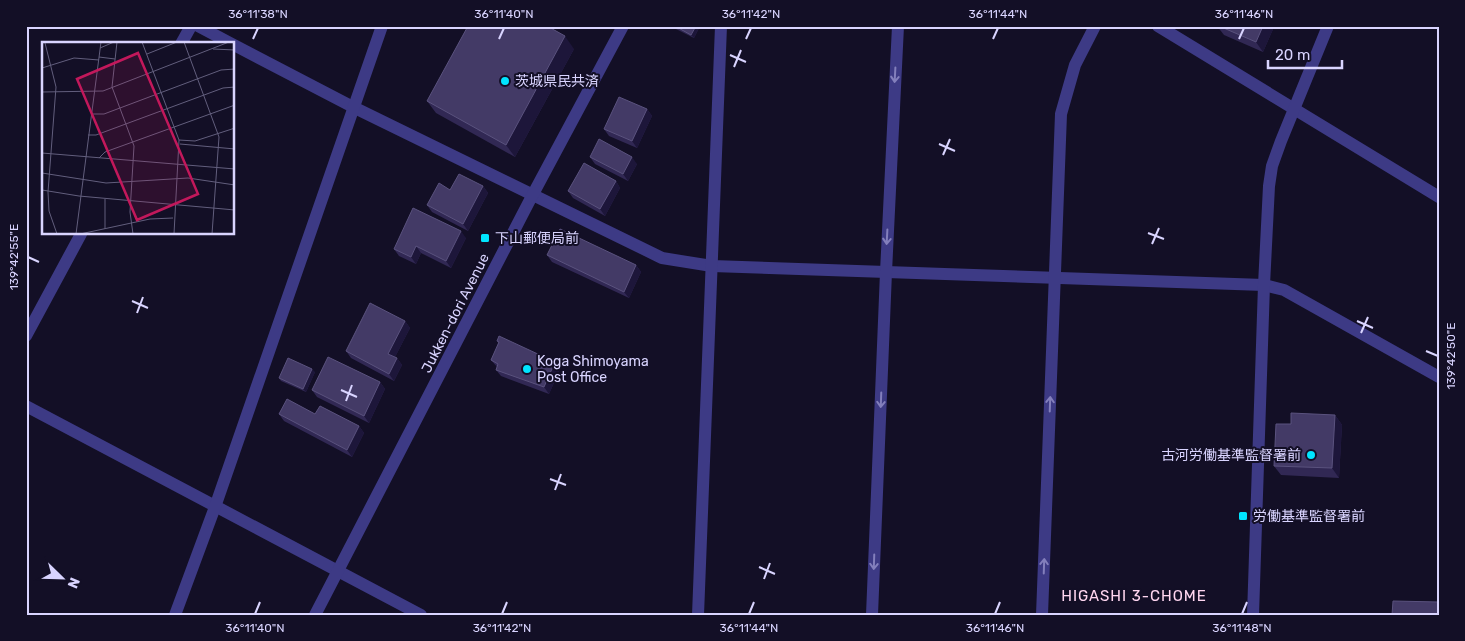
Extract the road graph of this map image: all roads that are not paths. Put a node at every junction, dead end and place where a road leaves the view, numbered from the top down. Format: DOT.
graph roads {
  1 [pos="191,26"];
  2 [pos="198,26"];
  3 [pos="382,26"];
  4 [pos="623,26"];
  5 [pos="721,26"];
  6 [pos="898,26"];
  7 [pos="1095,26"];
  8 [pos="1158,26"];
  9 [pos="1328,26"];
  10 [pos="183,42"];
  11 [pos="229,42"];
  12 [pos="235,45"];
  13 [pos="353,107"];
  14 [pos="1293,109"];
  15 [pos="532,196"];
  16 [pos="1439,197"];
  17 [pos="80,235"];
  18 [pos="712,266"];
  19 [pos="886,272"];
  20 [pos="1055,278"];
  21 [pos="1264,285"];
  22 [pos="26,336"];
  23 [pos="1439,378"];
  24 [pos="26,406"];
  25 [pos="215,507"];
  26 [pos="338,570"];
  27 [pos="175,615"];
  28 [pos="315,615"];
  29 [pos="421,615"];
  30 [pos="698,615"];
  31 [pos="872,615"];
  32 [pos="1042,615"];
  33 [pos="1253,615"];
  1 -- 10 [label="street"];
  2 -- 11 [label="street"];
  3 -- 13 [label="street"];
  4 -- 15 [label="street, Jukken-dori Avenue"];
  5 -- 18 [label="street"];
  6 -- 19 [label="street, one-way"];
  7 -- 20 [label="street"];
  8 -- 14 [label="street"];
  9 -- 14 [label="street"];
  12 -- 13 [label="street"];
  13 -- 15 [label="street"];
  13 -- 25 [label="street"];
  14 -- 16 [label="street"];
  14 -- 21 [label="street"];
  15 -- 18 [label="street"];
  15 -- 26 [label="street, Jukken-dori Avenue"];
  17 -- 22 [label="street"];
  18 -- 19 [label="street"];
  18 -- 30 [label="street"];
  19 -- 20 [label="street"];
  19 -- 31 [label="street, one-way"];
  20 -- 21 [label="street"];
  32 -- 20 [label="street, one-way"];
  21 -- 23 [label="street"];
  21 -- 33 [label="street"];
  24 -- 25 [label="street"];
  25 -- 26 [label="street"];
  25 -- 27 [label="street"];
  26 -- 28 [label="street, Jukken-dori Avenue"];
  26 -- 29 [label="street"];
}
